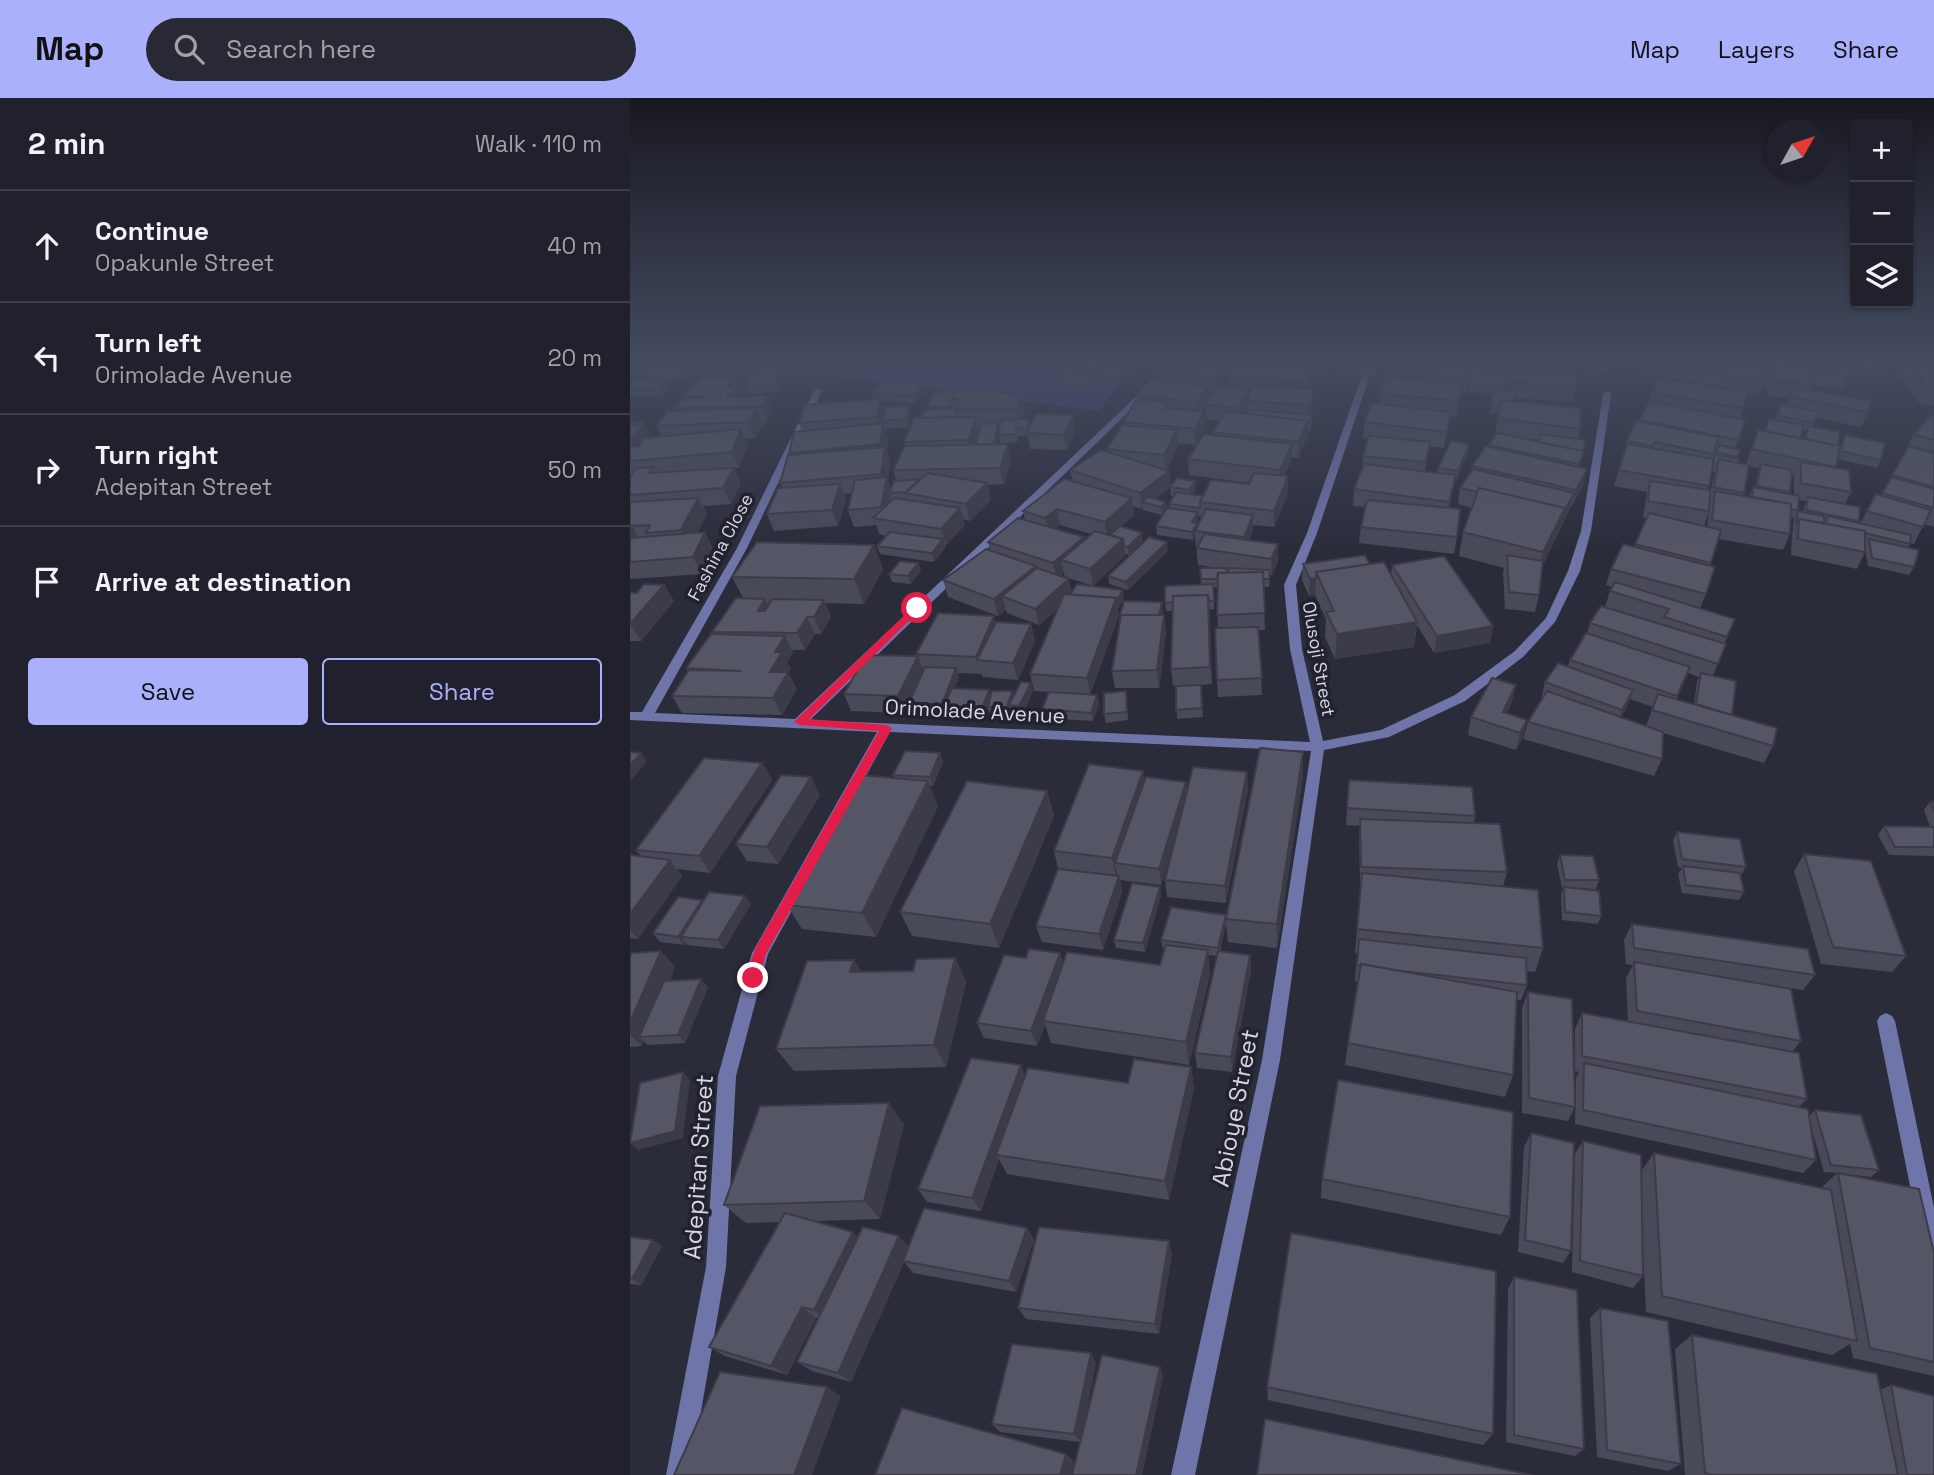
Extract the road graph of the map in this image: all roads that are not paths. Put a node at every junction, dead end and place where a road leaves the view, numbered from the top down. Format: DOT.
graph roads {
  1 [pos="802,424"];
  2 [pos="1110,424"];
  3 [pos="1349,424"];
  4 [pos="1602,424"];
  5 [pos="630,716"];
  6 [pos="646,717"];
  7 [pos="800,722"];
  8 [pos="886,728"];
  9 [pos="1318,747"];
  10 [pos="1886,1021"];
  11 [pos="1934,1256"];
  12 [pos="678,1475"];
  13 [pos="1183,1475"];
  1 -- 6 [label="street, Fashina Close"];
  2 -- 7 [label="street"];
  3 -- 9 [label="street, Olusoji Street"];
  4 -- 9 [label="street, Orimolade Avenue"];
  5 -- 6 [label="street, Orimolade Avenue"];
  6 -- 7 [label="street, Orimolade Avenue"];
  7 -- 8 [label="street, Orimolade Avenue"];
  8 -- 9 [label="street, Orimolade Avenue"];
  8 -- 12 [label="street, Adepitan Street"];
  9 -- 13 [label="street, Abioye Street"];
  10 -- 11 [label="street"];
}
